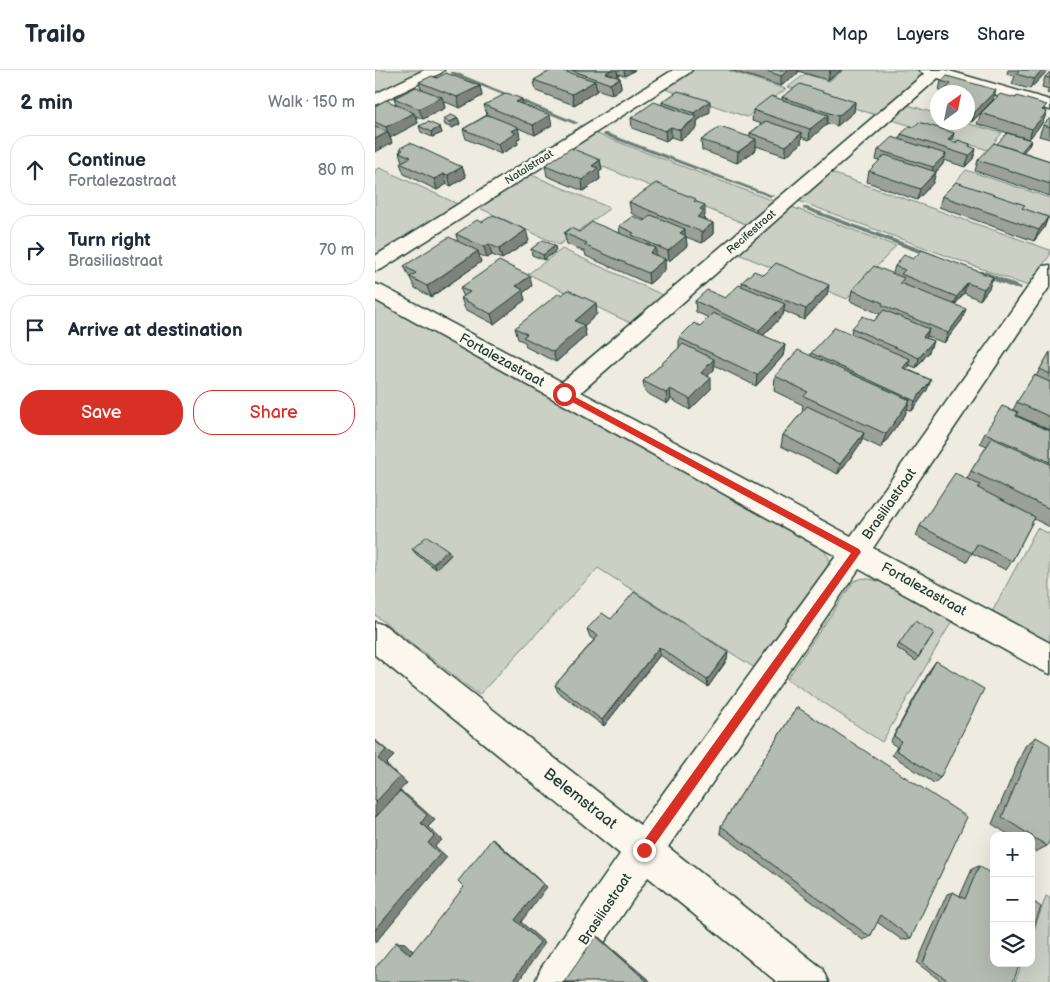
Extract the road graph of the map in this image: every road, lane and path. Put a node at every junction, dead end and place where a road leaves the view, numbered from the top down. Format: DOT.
graph roads {
  1 [pos="436,70"];
  2 [pos="684,70"];
  3 [pos="933,71"];
  4 [pos="375,100"];
  5 [pos="1050,105"];
  6 [pos="375,265"];
  7 [pos="1050,271"];
  8 [pos="375,291"];
  9 [pos="564,394"];
  10 [pos="856,552"];
  11 [pos="375,636"];
  12 [pos="1050,659"];
  13 [pos="644,850"];
  14 [pos="555,982"];
  15 [pos="808,982"];
  1 -- 4 [label="street"];
  2 -- 6 [label="street, Natalstraat"];
  3 -- 5 [label="street"];
  3 -- 9 [label="street, Recifestraat"];
  7 -- 10 [label="street, Brasiliastraat"];
  8 -- 9 [label="street, Fortalezastraat"];
  9 -- 10 [label="street, Fortalezastraat"];
  10 -- 12 [label="street, Fortalezastraat"];
  10 -- 13 [label="street, Brasiliastraat"];
  11 -- 13 [label="street, Belemstraat"];
  13 -- 14 [label="street, Brasiliastraat"];
  13 -- 15 [label="street, Belemstraat"];
}
